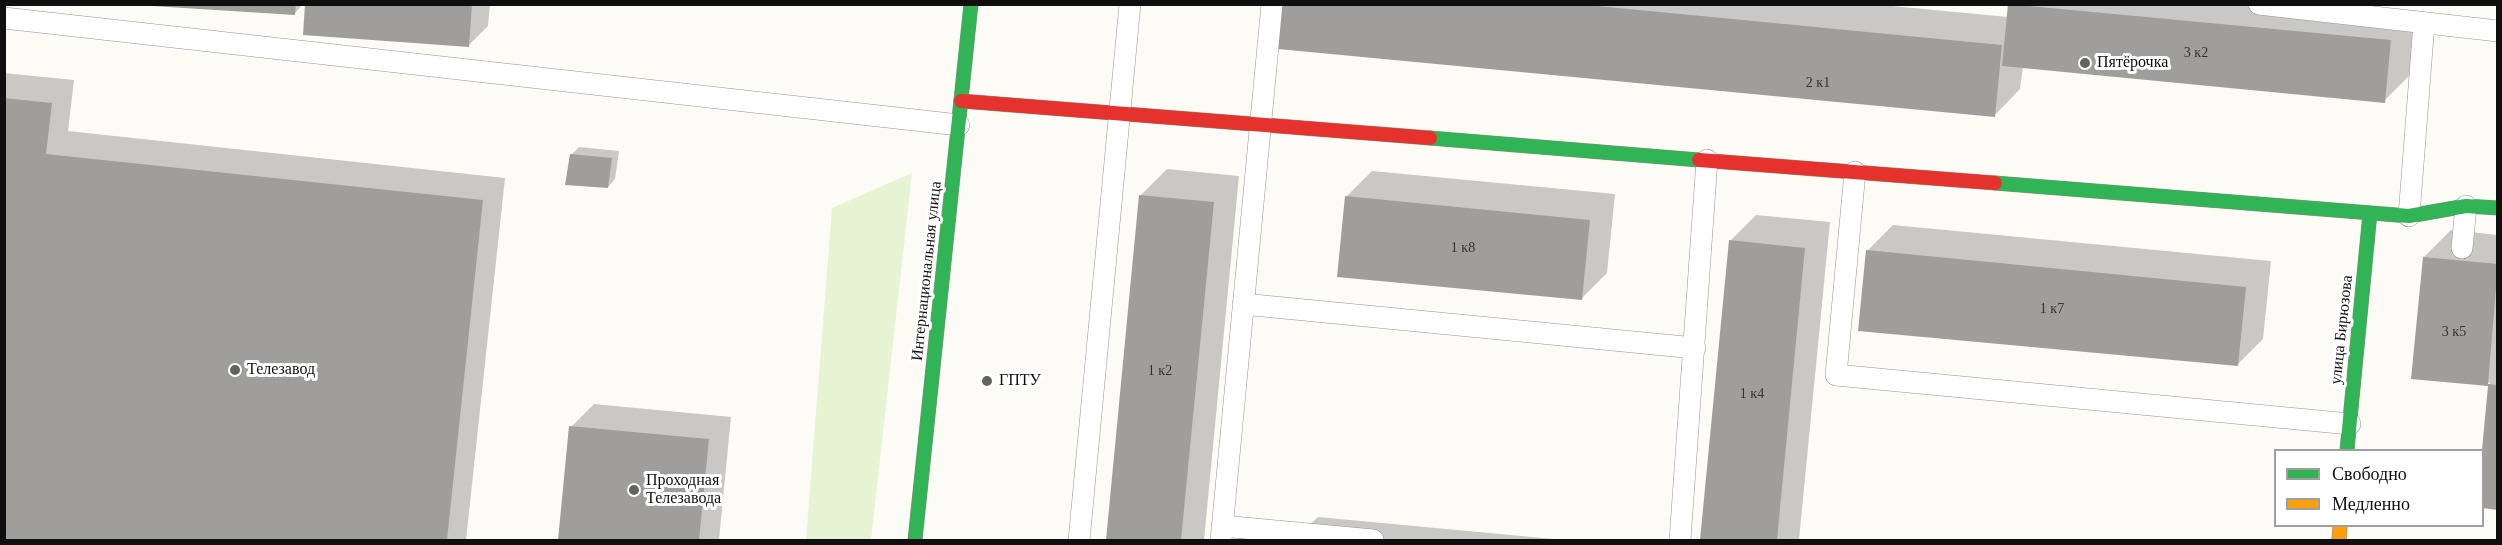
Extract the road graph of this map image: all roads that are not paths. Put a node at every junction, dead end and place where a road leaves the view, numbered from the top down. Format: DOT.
graph roads {
  1 [pos="971,4"];
  2 [pos="1130,4"];
  3 [pos="1272,4"];
  4 [pos="2259,4"];
  5 [pos="4,18"];
  6 [pos="2424,23"];
  7 [pos="2498,31"];
  8 [pos="961,101"];
  9 [pos="1119,114"];
  10 [pos="959,125"];
  11 [pos="1259,125"];
  12 [pos="1707,160"];
  13 [pos="1855,172"];
  14 [pos="2466,206"];
  15 [pos="2498,208"];
  16 [pos="2370,213"];
  17 [pos="2409,216"];
  18 [pos="2462,248"];
  19 [pos="1243,304"];
  20 [pos="1695,348"];
  21 [pos="2350,424"];
  22 [pos="2347,449"];
  23 [pos="1222,533"];
  24 [pos="915,540"];
  25 [pos="1079,540"];
  26 [pos="1374,540"];
  27 [pos="1680,540"];
  1 -- 8 [label="street, Интернациональная улица"];
  2 -- 9 [label="lane"];
  3 -- 11 [label="lane"];
  4 -- 6 [label="lane"];
  5 -- 10 [label="lane"];
  6 -- 7 [label="lane"];
  6 -- 17 [label="lane"];
  8 -- 9 [label="street"];
  8 -- 10 [label="street, Интернациональная улица"];
  9 -- 11 [label="street"];
  9 -- 25 [label="lane"];
  10 -- 24 [label="street, Интернациональная улица"];
  11 -- 12 [label="street"];
  11 -- 19 [label="lane"];
  12 -- 13 [label="street"];
  12 -- 20 [label="lane"];
  13 -- 16 [label="street"];
  13 -- 21 [label="lane"];
  14 -- 15 [label="street"];
  14 -- 17 [label="street"];
  14 -- 18 [label="lane"];
  16 -- 17 [label="street"];
  16 -- 21 [label="street, улица Бирюзова"];
  19 -- 20 [label="lane"];
  19 -- 23 [label="lane"];
  20 -- 27 [label="lane"];
  21 -- 22 [label="street, улица Бирюзова"];
  23 -- 26 [label="lane"];
}
